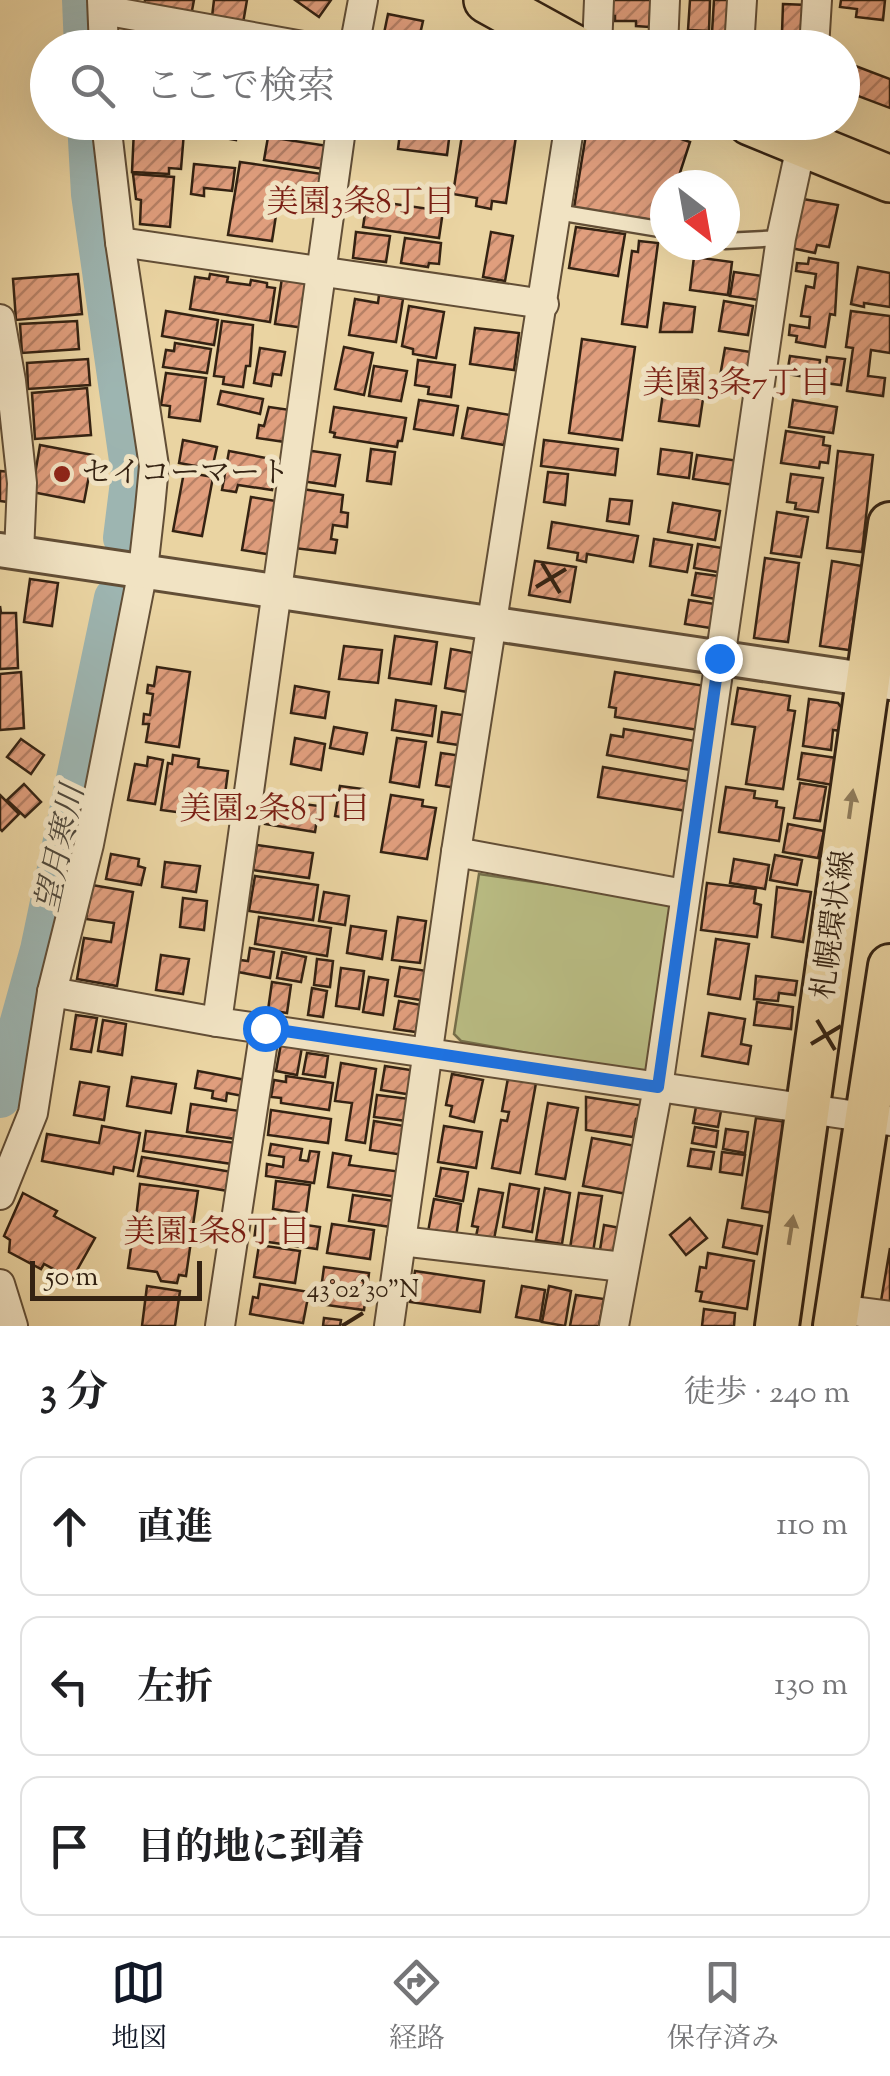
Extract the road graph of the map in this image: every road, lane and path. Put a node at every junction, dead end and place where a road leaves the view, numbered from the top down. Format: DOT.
graph roads {
  1 [pos="363,0"];
  2 [pos="599,0"];
  3 [pos="665,0"];
  4 [pos="742,0"];
  5 [pos="817,0"];
  6 [pos="103,5"];
  7 [pos="508,7"];
  8 [pos="104,30"];
  9 [pos="226,30"];
  10 [pos="357,30"];
  11 [pos="545,30"];
  12 [pos="598,30"];
  13 [pos="664,30"];
  14 [pos="740,30"];
  15 [pos="815,30"];
  16 [pos="108,140"];
  17 [pos="339,140"];
  18 [pos="568,140"];
  19 [pos="802,140"];
  20 [pos="817,140"];
  21 [pos="890,179"];
  22 [pos="558,212"];
  23 [pos="650,227"];
  24 [pos="781,238"];
  25 [pos="740,239"];
  26 [pos="120,242"];
  27 [pos="319,268"];
  28 [pos="544,304"];
  29 [pos="0,319"];
  30 [pos="890,524"];
  31 [pos="10,552"];
  32 [pos="143,570"];
  33 [pos="275,589"];
  34 [pos="494,624"];
  35 [pos="719,658"];
  36 [pos="879,681"];
  37 [pos="456,852"];
  38 [pos="684,894"];
  39 [pos="890,966"];
  40 [pos="52,992"];
  41 [pos="217,1022"];
  42 [pos="265,1028"];
  43 [pos="426,1052"];
  44 [pos="658,1087"];
  45 [pos="809,1110"];
  46 [pos="880,1119"];
  47 [pos="0,1195"];
  48 [pos="401,1241"];
  49 [pos="622,1268"];
  50 [pos="0,1284"];
  51 [pos="890,1316"];
  52 [pos="836,1317"];
  53 [pos="13,1326"];
  54 [pos="220,1326"];
  55 [pos="389,1326"];
  56 [pos="614,1326"];
  57 [pos="776,1326"];
  1 -- 10 [label="street"];
  2 -- 12 [label="street"];
  3 -- 13 [label="street"];
  4 -- 14 [label="street"];
  5 -- 15 [label="street"];
  6 -- 8 [label="street"];
  6 -- 9 [label="street"];
  7 -- 11 [label="highway"];
  16 -- 26 [label="street"];
  17 -- 27 [label="street"];
  18 -- 22 [label="street"];
  19 -- 24 [label="street"];
  20 -- 21 [label="highway"];
  22 -- 23 [label="lane"];
  22 -- 28 [label="street"];
  24 -- 25 [label="lane"];
  24 -- 35 [label="street"];
  26 -- 27 [label="street"];
  26 -- 32 [label="street"];
  27 -- 28 [label="street"];
  27 -- 33 [label="street"];
  28 -- 34 [label="street"];
  29 -- 31 [label="street"];
  30 -- 36 [label="main road, 札幌環状線"];
  31 -- 32 [label="street"];
  32 -- 33 [label="street"];
  32 -- 40 [label="street"];
  33 -- 34 [label="street"];
  33 -- 41 [label="street"];
  34 -- 35 [label="street"];
  34 -- 37 [label="street"];
  35 -- 36 [label="street"];
  35 -- 38 [label="street"];
  45 -- 36 [label="main road, 札幌環状線, one-way"];
  37 -- 38 [label="street"];
  37 -- 43 [label="street"];
  38 -- 44 [label="street"];
  39 -- 46 [label="main road, 札幌環状線"];
  40 -- 41 [label="street"];
  40 -- 47 [label="street"];
  41 -- 42 [label="street"];
  42 -- 43 [label="street"];
  42 -- 54 [label="street"];
  43 -- 44 [label="street"];
  43 -- 48 [label="street"];
  44 -- 45 [label="street"];
  44 -- 49 [label="street"];
  45 -- 46 [label="street"];
  57 -- 45 [label="main road, 札幌環状線, one-way"];
  46 -- 52 [label="main road, 札幌環状線"];
  48 -- 49 [label="street"];
  48 -- 55 [label="street"];
  49 -- 56 [label="street"];
  50 -- 53 [label="street"];
  51 -- 52 [label="street"];
}
